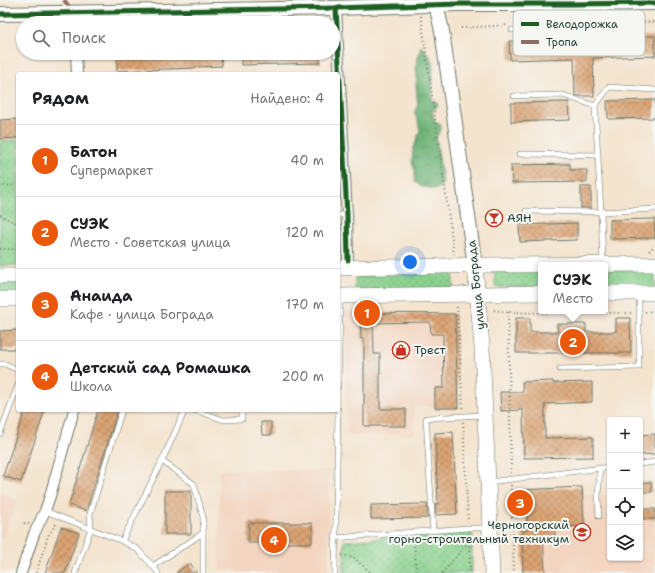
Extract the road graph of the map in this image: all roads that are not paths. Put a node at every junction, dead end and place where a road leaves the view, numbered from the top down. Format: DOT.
graph roads {
  1 [pos="655,2"];
  2 [pos="436,3"];
  3 [pos="570,4"];
  4 [pos="336,8"];
  5 [pos="570,10"];
  6 [pos="0,14"];
  7 [pos="37,16"];
  8 [pos="126,16"];
  9 [pos="336,16"];
  10 [pos="76,60"];
  11 [pos="337,60"];
  12 [pos="77,72"];
  13 [pos="338,72"];
  14 [pos="655,90"];
  15 [pos="514,96"];
  16 [pos="595,106"];
  17 [pos="340,124"];
  18 [pos="520,154"];
  19 [pos="598,156"];
  20 [pos="341,158"];
  21 [pos="655,209"];
  22 [pos="526,211"];
  23 [pos="602,212"];
  24 [pos="342,215"];
  25 [pos="603,262"];
  26 [pos="343,264"];
  27 [pos="655,264"];
  28 [pos="608,265"];
  29 [pos="476,266"];
  30 [pos="538,266"];
  31 [pos="0,276"];
  32 [pos="16,276"];
  33 [pos="478,293"];
  34 [pos="538,293"];
  35 [pos="608,293"];
  36 [pos="638,293"];
  37 [pos="655,293"];
  38 [pos="340,296"];
  39 [pos="0,299"];
  40 [pos="16,299"];
  41 [pos="0,364"];
  42 [pos="16,369"];
  43 [pos="560,369"];
  44 [pos="16,390"];
  45 [pos="73,412"];
  46 [pos="121,412"];
  47 [pos="184,412"];
  48 [pos="203,412"];
  49 [pos="242,412"];
  50 [pos="338,412"];
  51 [pos="485,415"];
  52 [pos="0,434"];
  53 [pos="162,461"];
  54 [pos="655,462"];
  55 [pos="643,464"];
  56 [pos="607,467"];
  57 [pos="600,468"];
  58 [pos="488,482"];
  59 [pos="45,510"];
  60 [pos="599,516"];
  61 [pos="91,528"];
  62 [pos="490,528"];
  63 [pos="433,531"];
  64 [pos="203,533"];
  65 [pos="335,538"];
  66 [pos="122,541"];
  67 [pos="153,566"];
  68 [pos="21,573"];
  69 [pos="75,573"];
  70 [pos="158,573"];
  71 [pos="203,573"];
  72 [pos="335,573"];
  73 [pos="492,573"];
  1 -- 3 [label="street"];
  2 -- 3 [label="street"];
  2 -- 4 [label="street"];
  2 -- 29 [label="street, улица Бограда"];
  3 -- 5 [label="lane"];
  4 -- 8 [label="street"];
  4 -- 9 [label="street"];
  6 -- 7 [label="street"];
  10 -- 12 [label="street"];
  11 -- 13 [label="street"];
  14 -- 16 [label="lane"];
  15 -- 16 [label="lane"];
  16 -- 19 [label="lane"];
  17 -- 20 [label="street"];
  18 -- 19 [label="lane"];
  19 -- 23 [label="lane"];
  20 -- 24 [label="street"];
  21 -- 23 [label="lane"];
  22 -- 23 [label="lane"];
  23 -- 25 [label="lane"];
  24 -- 26 [label="street"];
  26 -- 29 [label="main road"];
  27 -- 28 [label="main road"];
  29 -- 30 [label="main road"];
  29 -- 33 [label="main road, улица Бограда"];
  31 -- 32 [label="main road"];
  33 -- 34 [label="main road"];
  33 -- 38 [label="main road"];
  33 -- 51 [label="main road, улица Бограда"];
  35 -- 36 [label="main road"];
  36 -- 37 [label="main road"];
  36 -- 43 [label="lane"];
  39 -- 40 [label="main road"];
  41 -- 42 [label="lane"];
  44 -- 52 [label="lane"];
  45 -- 59 [label="street"];
  46 -- 61 [label="lane"];
  47 -- 53 [label="lane"];
  48 -- 49 [label="lane"];
  50 -- 65 [label="lane"];
  51 -- 58 [label="main road, улица Бограда"];
  51 -- 63 [label="lane"];
  53 -- 64 [label="lane"];
  53 -- 66 [label="lane"];
  54 -- 55 [label="lane"];
  56 -- 57 [label="lane"];
  57 -- 58 [label="lane"];
  57 -- 60 [label="lane"];
  58 -- 62 [label="main road, улица Бограда"];
  59 -- 61 [label="lane"];
  59 -- 68 [label="street"];
  61 -- 66 [label="lane"];
  61 -- 69 [label="lane"];
  62 -- 63 [label="lane"];
  62 -- 73 [label="main road, улица Бограда"];
  63 -- 65 [label="lane"];
  64 -- 67 [label="lane"];
  64 -- 71 [label="lane"];
  65 -- 72 [label="lane"];
  66 -- 67 [label="lane"];
  67 -- 70 [label="lane"];
}
